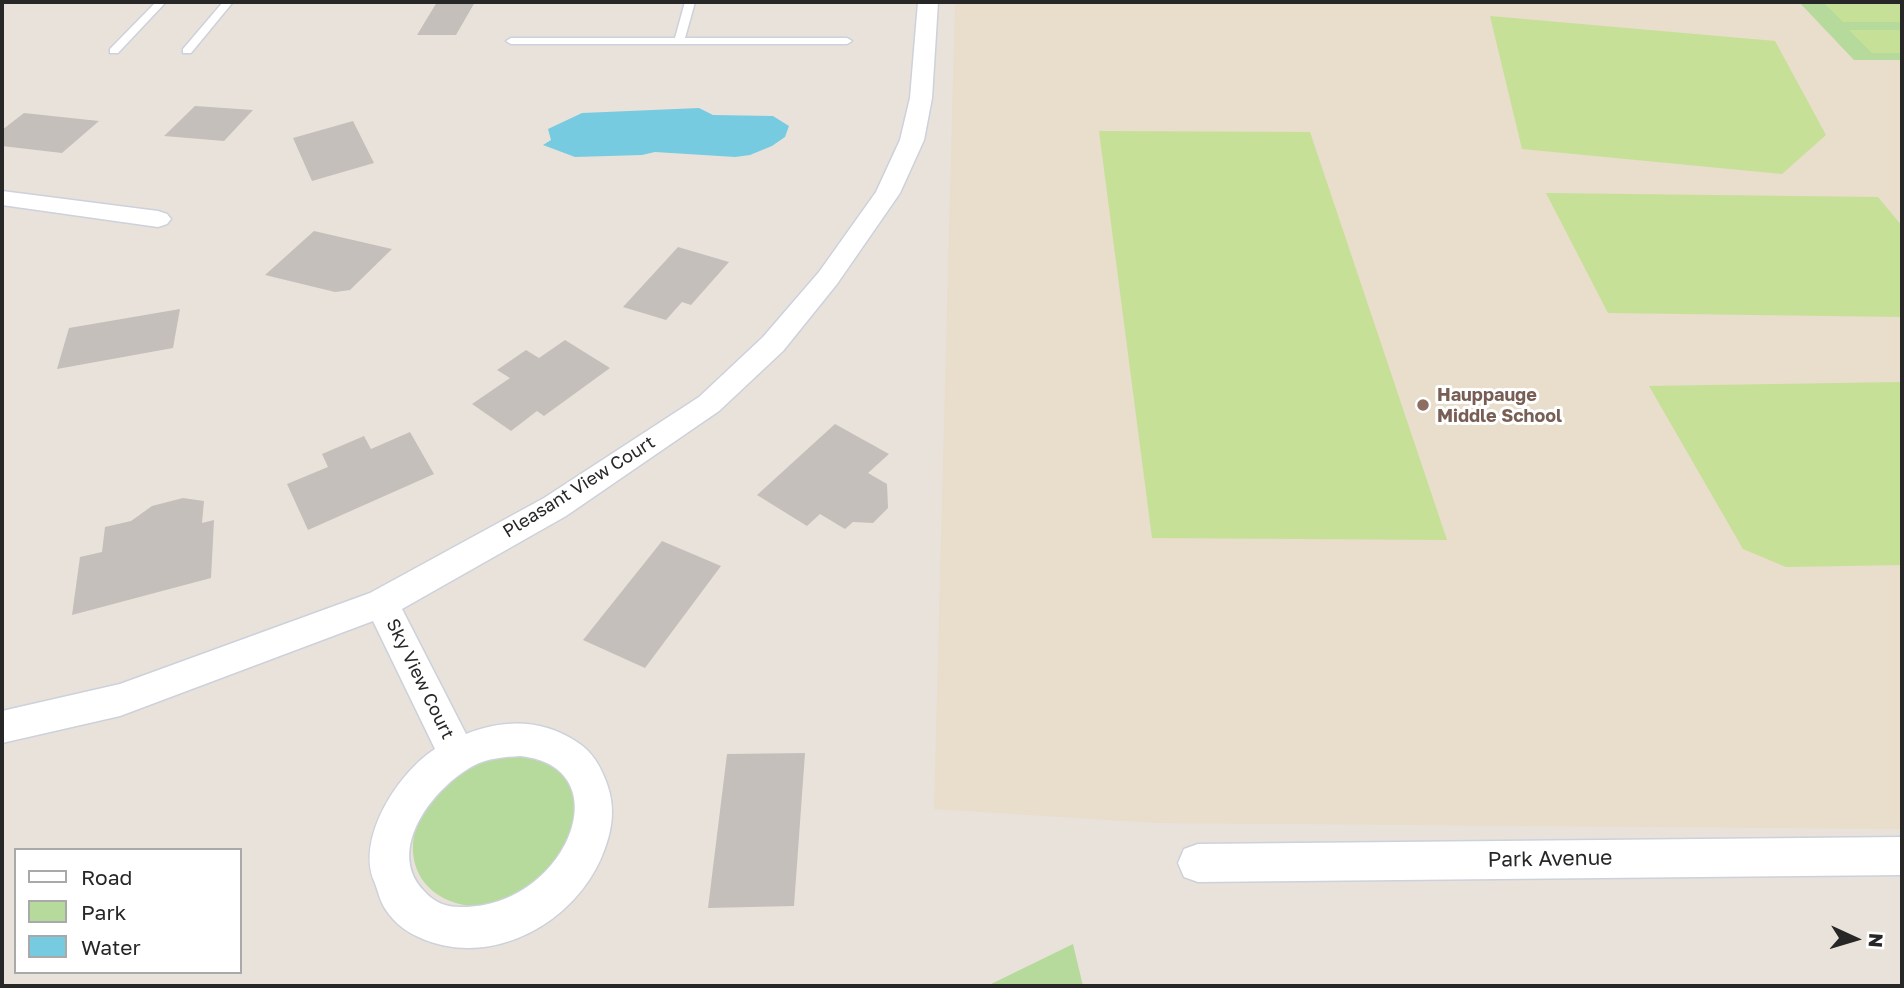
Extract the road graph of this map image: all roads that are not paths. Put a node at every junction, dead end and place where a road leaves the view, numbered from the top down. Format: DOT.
graph roads {
  1 [pos="161,2"];
  2 [pos="228,2"];
  3 [pos="690,2"];
  4 [pos="928,2"];
  5 [pos="847,40"];
  6 [pos="511,41"];
  7 [pos="679,41"];
  8 [pos="114,51"];
  9 [pos="187,51"];
  10 [pos="2,198"];
  11 [pos="158,219"];
  12 [pos="382,603"];
  13 [pos="2,727"];
  14 [pos="457,755"];
  15 [pos="1902,856"];
  16 [pos="1198,863"];
  1 -- 8 [label="lane"];
  2 -- 9 [label="lane"];
  3 -- 7 [label="lane"];
  4 -- 12 [label="street, Pleasant View Court"];
  5 -- 7 [label="lane"];
  6 -- 7 [label="lane"];
  10 -- 11 [label="street"];
  12 -- 13 [label="street, Pleasant View Court"];
  12 -- 14 [label="street, Sky View Court"];
  14 -- 14 [label="street, Sky View Court"];
  15 -- 16 [label="street, Park Avenue"];
}
